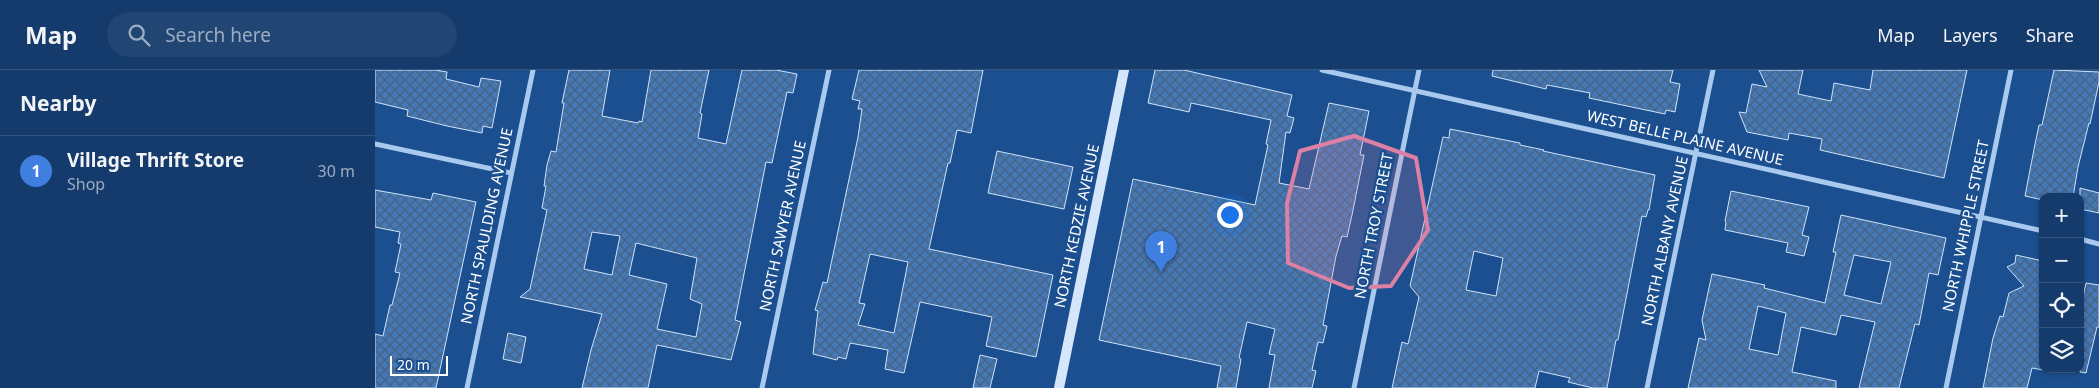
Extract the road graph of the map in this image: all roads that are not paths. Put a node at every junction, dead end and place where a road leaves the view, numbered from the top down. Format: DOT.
graph roads {
  1 [pos="533,70"];
  2 [pos="829,70"];
  3 [pos="1124,70"];
  4 [pos="1322,70"];
  5 [pos="1419,70"];
  6 [pos="1713,70"];
  7 [pos="2011,70"];
  8 [pos="1414,90"];
  9 [pos="375,144"];
  10 [pos="1695,154"];
  11 [pos="511,173"];
  12 [pos="1981,217"];
  13 [pos="2039,230"];
  14 [pos="2084,240"];
  15 [pos="2099,244"];
  16 [pos="467,388"];
  17 [pos="762,388"];
  18 [pos="1059,388"];
  19 [pos="1354,388"];
  20 [pos="1647,388"];
  21 [pos="1946,388"];
  1 -- 11 [label="street, NORTH SPAULDING AVENUE"];
  2 -- 17 [label="street, NORTH SAWYER AVENUE"];
  3 -- 18 [label="main road, NORTH KEDZIE AVENUE"];
  4 -- 8 [label="street, WEST BELLE PLAINE AVENUE"];
  5 -- 8 [label="street, NORTH TROY STREET"];
  6 -- 10 [label="street, NORTH ALBANY AVENUE"];
  7 -- 12 [label="street, NORTH WHIPPLE STREET"];
  8 -- 10 [label="street, WEST BELLE PLAINE AVENUE"];
  8 -- 19 [label="street, NORTH TROY STREET"];
  9 -- 11 [label="street"];
  10 -- 12 [label="street, WEST BELLE PLAINE AVENUE"];
  10 -- 20 [label="street, NORTH ALBANY AVENUE"];
  11 -- 16 [label="street, NORTH SPAULDING AVENUE"];
  12 -- 13 [label="street, WEST BELLE PLAINE AVENUE"];
  12 -- 21 [label="street, NORTH WHIPPLE STREET"];
  14 -- 15 [label="street"];
}
